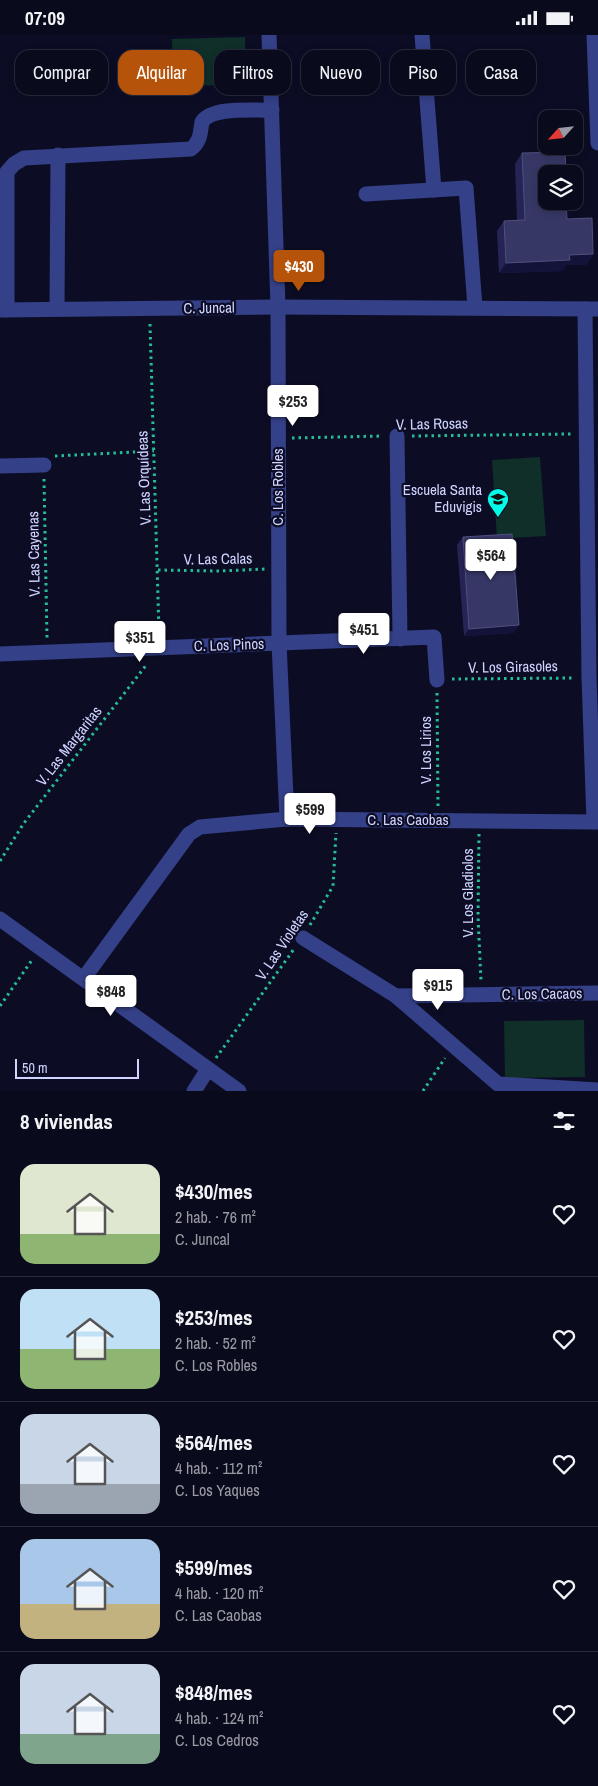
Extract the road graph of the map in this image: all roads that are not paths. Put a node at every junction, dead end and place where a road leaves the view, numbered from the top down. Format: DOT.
graph roads {
  1 [pos="269,35"];
  2 [pos="422,35"];
  3 [pos="594,35"];
  4 [pos="272,110"];
  5 [pos="598,143"];
  6 [pos="58,155"];
  7 [pos="434,190"];
  8 [pos="366,195"];
  9 [pos="278,307"];
  10 [pos="475,307"];
  11 [pos="57,309"];
  12 [pos="592,309"];
  13 [pos="3,310"];
  14 [pos="397,436"];
  15 [pos="44,461"];
  16 [pos="0,466"];
  17 [pos="400,639"];
  18 [pos="279,643"];
  19 [pos="0,654"];
  20 [pos="594,677"];
  21 [pos="437,680"];
  22 [pos="287,819"];
  23 [pos="596,822"];
  24 [pos="0,919"];
  25 [pos="303,938"];
  26 [pos="84,978"];
  27 [pos="598,993"];
  28 [pos="396,997"];
  29 [pos="208,1069"];
  30 [pos="598,1090"];
  31 [pos="194,1091"];
  32 [pos="239,1091"];
  1 -- 4 [label="street, C. Los Robles"];
  2 -- 7 [label="street"];
  3 -- 5 [label="street"];
  4 -- 6 [label="street"];
  4 -- 9 [label="street, C. Los Robles"];
  6 -- 11 [label="street"];
  6 -- 13 [label="street"];
  7 -- 8 [label="street"];
  7 -- 10 [label="street"];
  9 -- 10 [label="street, C. Juncal"];
  9 -- 11 [label="street, C. Juncal"];
  9 -- 18 [label="street, C. Los Robles"];
  10 -- 12 [label="street, C. Juncal"];
  11 -- 13 [label="street, C. Juncal"];
  12 -- 20 [label="street"];
  14 -- 17 [label="street"];
  15 -- 16 [label="street"];
  17 -- 18 [label="street, C. Los Pinos"];
  17 -- 21 [label="street, C. Los Pinos"];
  18 -- 19 [label="street, C. Los Pinos"];
  18 -- 22 [label="street, C. Los Robles"];
  20 -- 23 [label="street"];
  22 -- 23 [label="street, C. Las Caobas"];
  22 -- 26 [label="street, C. Las Caobas"];
  24 -- 26 [label="street"];
  25 -- 28 [label="street"];
  26 -- 29 [label="street"];
  27 -- 28 [label="street, C. Los Cacaos"];
  28 -- 30 [label="street"];
  29 -- 31 [label="street"];
  29 -- 32 [label="street"];
}
